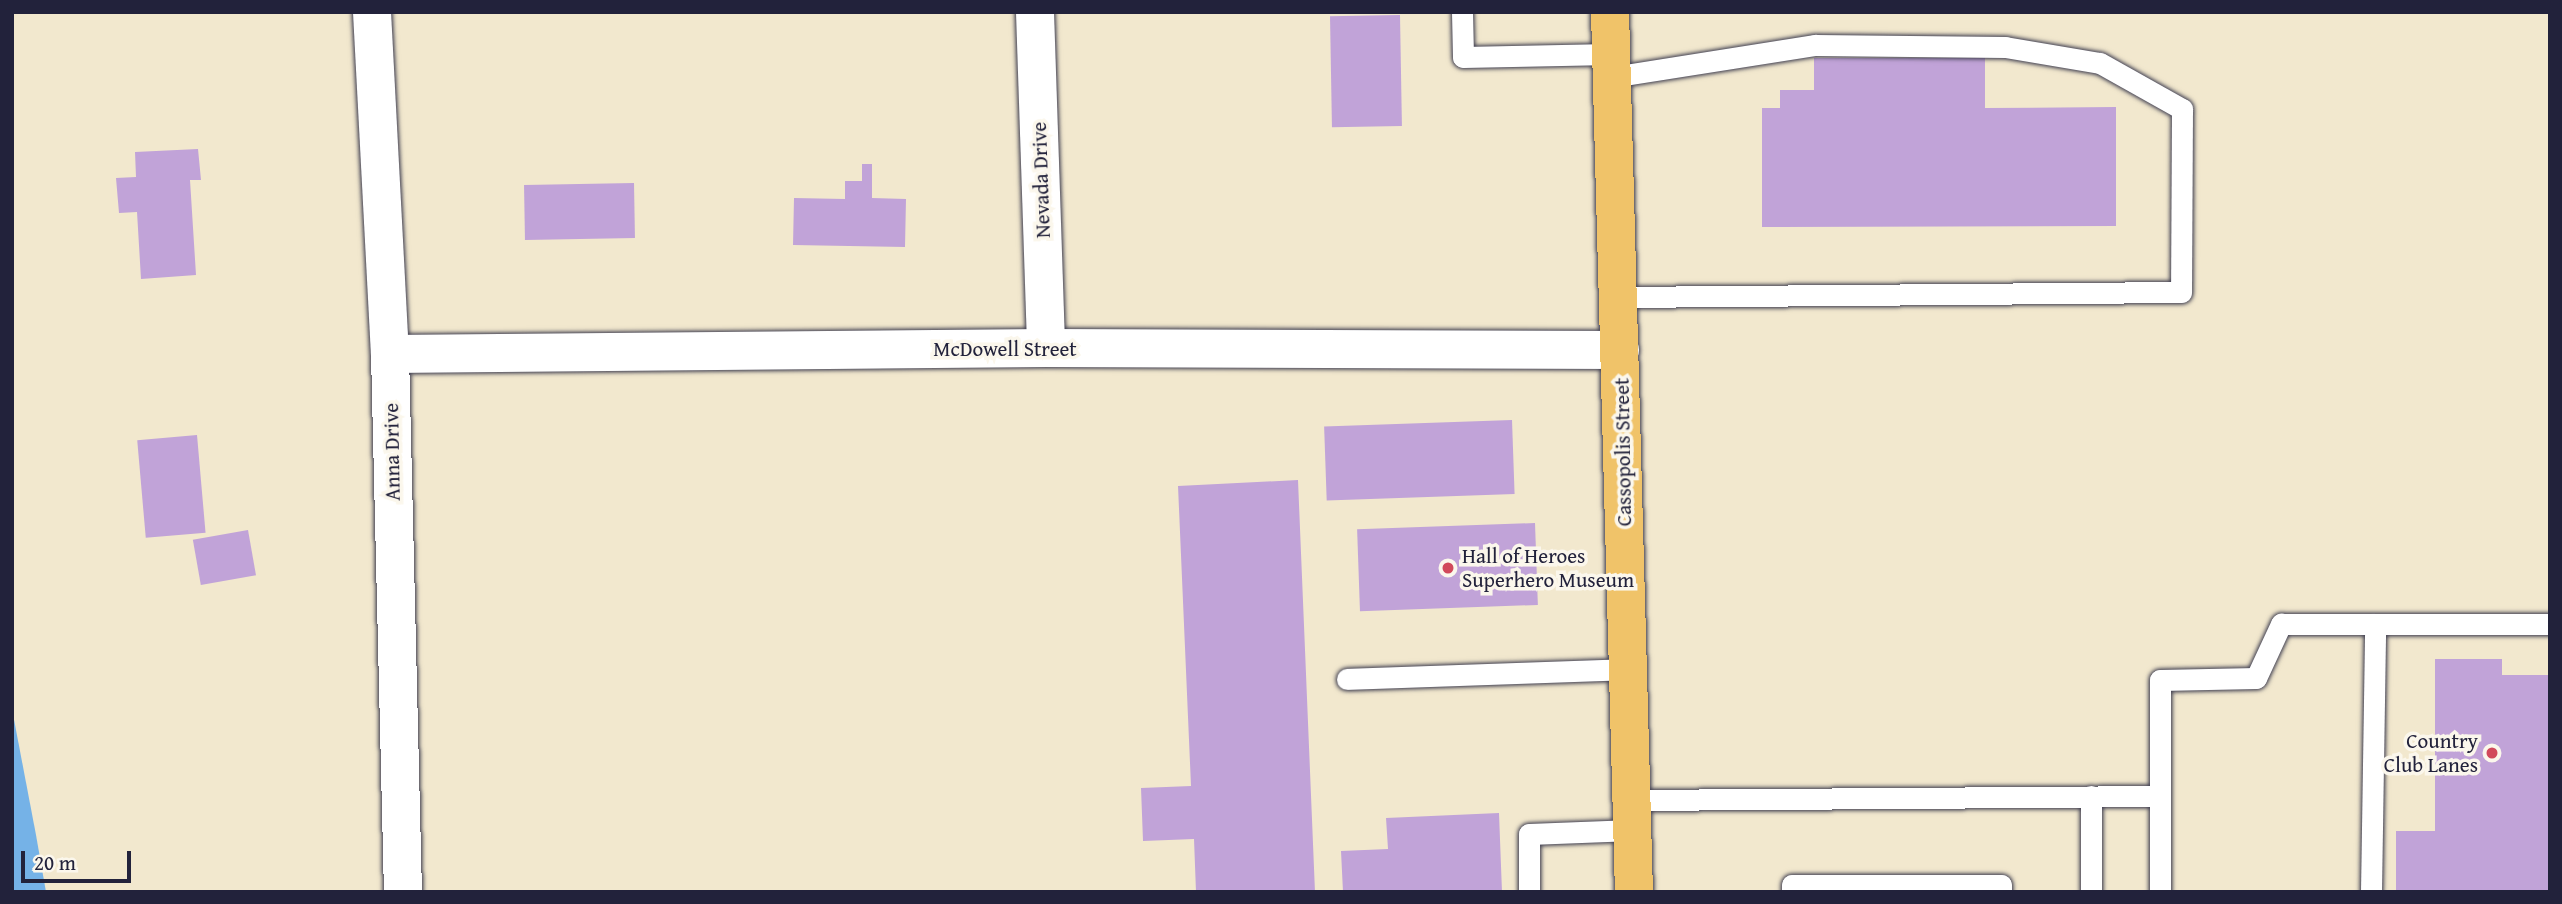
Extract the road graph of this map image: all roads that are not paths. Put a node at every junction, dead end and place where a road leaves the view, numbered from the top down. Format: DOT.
graph roads {
  1 [pos="372,12"];
  2 [pos="1035,12"];
  3 [pos="1462,12"];
  4 [pos="1610,12"];
  5 [pos="1611,65"];
  6 [pos="1619,297"];
  7 [pos="1046,348"];
  8 [pos="1620,350"];
  9 [pos="390,355"];
  10 [pos="2375,624"];
  11 [pos="2550,624"];
  12 [pos="1628,668"];
  13 [pos="1347,679"];
  14 [pos="2091,796"];
  15 [pos="2160,796"];
  16 [pos="1632,815"];
  17 [pos="402,892"];
  18 [pos="1529,892"];
  19 [pos="1634,892"];
  20 [pos="1792,892"];
  21 [pos="2001,892"];
  22 [pos="2091,892"];
  23 [pos="2160,892"];
  24 [pos="2371,892"];
  1 -- 9 [label="street, Anna Drive"];
  2 -- 7 [label="street, Nevada Drive"];
  3 -- 5 [label="lane"];
  4 -- 5 [label="main road, Cassopolis Street"];
  5 -- 6 [label="main road, Cassopolis Street"];
  5 -- 6 [label="lane"];
  6 -- 8 [label="main road, Cassopolis Street"];
  7 -- 8 [label="street, McDowell Street"];
  7 -- 9 [label="street, McDowell Street"];
  8 -- 12 [label="main road, Cassopolis Street"];
  9 -- 17 [label="street, Anna Drive"];
  10 -- 11 [label="lane"];
  10 -- 15 [label="lane"];
  10 -- 24 [label="lane"];
  12 -- 13 [label="lane"];
  12 -- 16 [label="main road, Cassopolis Street"];
  14 -- 15 [label="lane"];
  14 -- 16 [label="lane"];
  14 -- 22 [label="lane"];
  15 -- 23 [label="lane"];
  16 -- 18 [label="lane"];
  16 -- 19 [label="main road, Cassopolis Street"];
  20 -- 21 [label="lane"];
}
